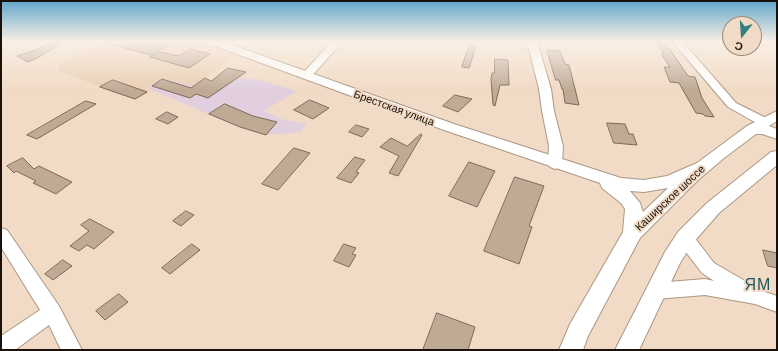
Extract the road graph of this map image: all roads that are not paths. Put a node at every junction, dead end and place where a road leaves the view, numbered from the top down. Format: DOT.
graph roads {
  1 [pos="255,57"];
  2 [pos="323,57"];
  3 [pos="536,57"];
  4 [pos="692,57"];
  5 [pos="306,76"];
  6 [pos="764,122"];
  7 [pos="777,134"];
  8 [pos="777,156"];
  9 [pos="555,164"];
  10 [pos="702,167"];
  11 [pos="578,171"];
  12 [pos="633,233"];
  13 [pos="1,234"];
  14 [pos="685,238"];
  15 [pos="656,291"];
  16 [pos="755,296"];
  17 [pos="777,304"];
  18 [pos="52,312"];
  19 [pos="1,348"];
  20 [pos="72,350"];
  21 [pos="571,350"];
  22 [pos="627,350"];
  1 -- 5 [label="main road, Брестская улица"];
  2 -- 5 [label="street"];
  3 -- 9 [label="street"];
  4 -- 6 [label="street"];
  5 -- 9 [label="main road, Брестская улица"];
  6 -- 7 [label="main road"];
  6 -- 10 [label="main road, Каширское шоссе"];
  8 -- 14 [label="main road"];
  9 -- 11 [label="main road, Брестская улица"];
  10 -- 11 [label="main road, Брестская улица"];
  10 -- 12 [label="main road, Каширское шоссе"];
  11 -- 12 [label="main road, Брестская улица"];
  12 -- 21 [label="main road, Каширское шоссе"];
  13 -- 18 [label="street"];
  14 -- 15 [label="main road"];
  14 -- 16 [label="street"];
  15 -- 16 [label="street"];
  15 -- 22 [label="main road"];
  16 -- 17 [label="street"];
  18 -- 19 [label="street"];
  18 -- 20 [label="street"];
}
